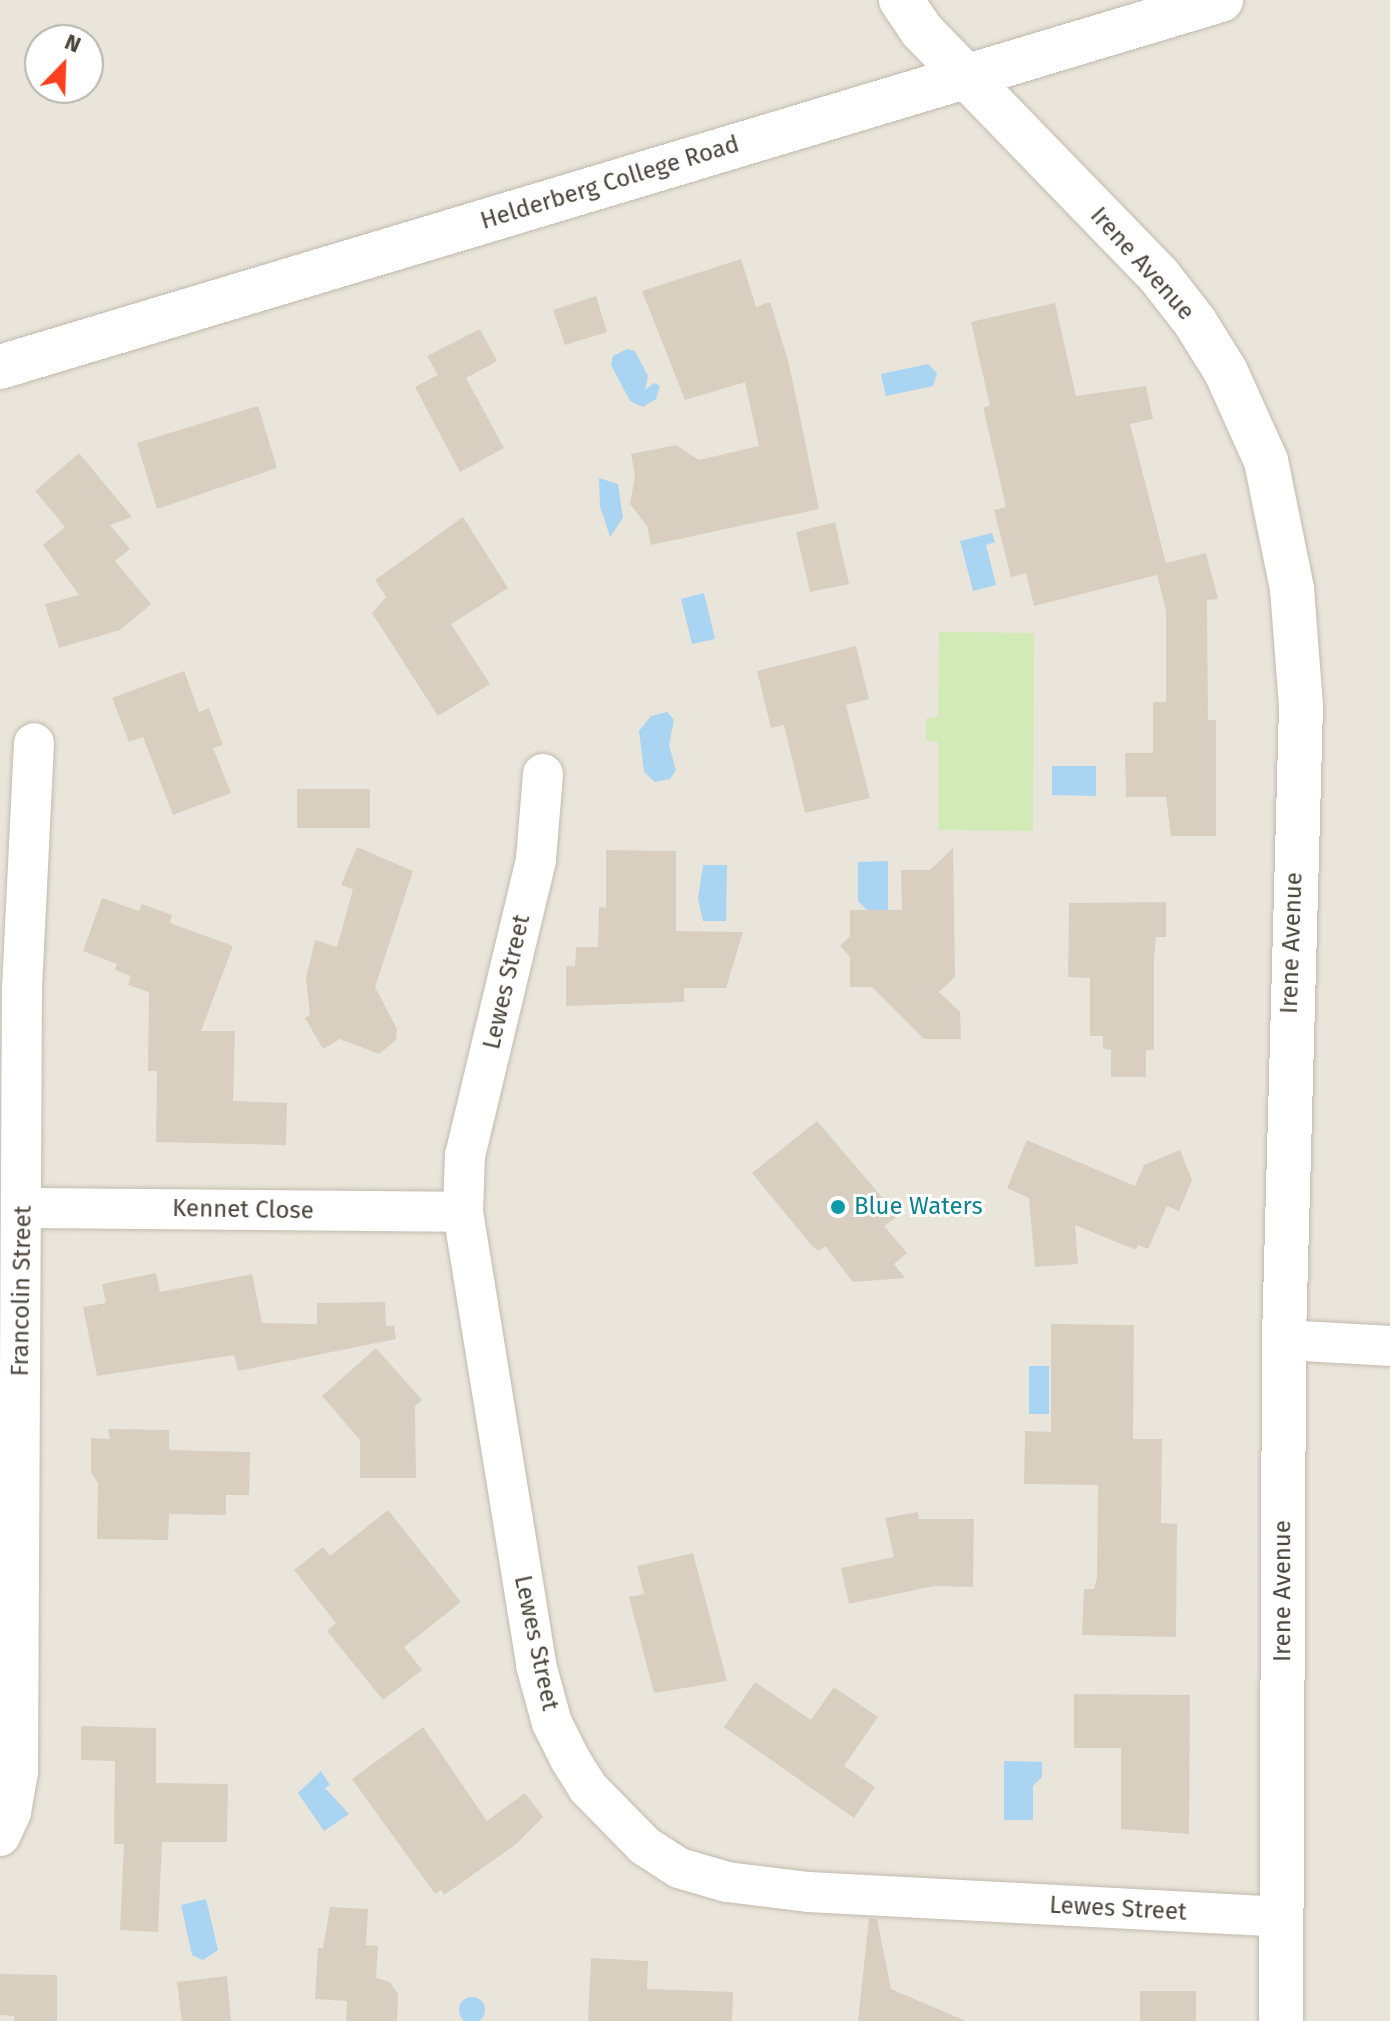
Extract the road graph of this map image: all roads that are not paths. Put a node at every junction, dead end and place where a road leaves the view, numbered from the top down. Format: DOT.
graph roads {
  1 [pos="901,0"];
  2 [pos="1221,0"];
  3 [pos="965,76"];
  4 [pos="0,367"];
  5 [pos="34,743"];
  6 [pos="543,774"];
  7 [pos="11,988"];
  8 [pos="23,1208"];
  9 [pos="463,1212"];
  10 [pos="1284,1340"];
  11 [pos="1390,1346"];
  12 [pos="0,1836"];
  13 [pos="1282,1917"];
  14 [pos="1281,2021"];
  1 -- 3 [label="street, Irene Avenue"];
  2 -- 3 [label="street, Helderberg College Road"];
  3 -- 4 [label="street, Helderberg College Road"];
  3 -- 10 [label="street, Irene Avenue"];
  5 -- 7 [label="street, Francolin Street"];
  6 -- 9 [label="street, Lewes Street"];
  7 -- 8 [label="street, Francolin Street"];
  8 -- 9 [label="street, Kennet Close"];
  8 -- 12 [label="street, Francolin Street"];
  9 -- 13 [label="street, Lewes Street"];
  10 -- 11 [label="street"];
  10 -- 13 [label="street, Irene Avenue"];
  13 -- 14 [label="street, Irene Avenue"];
}
